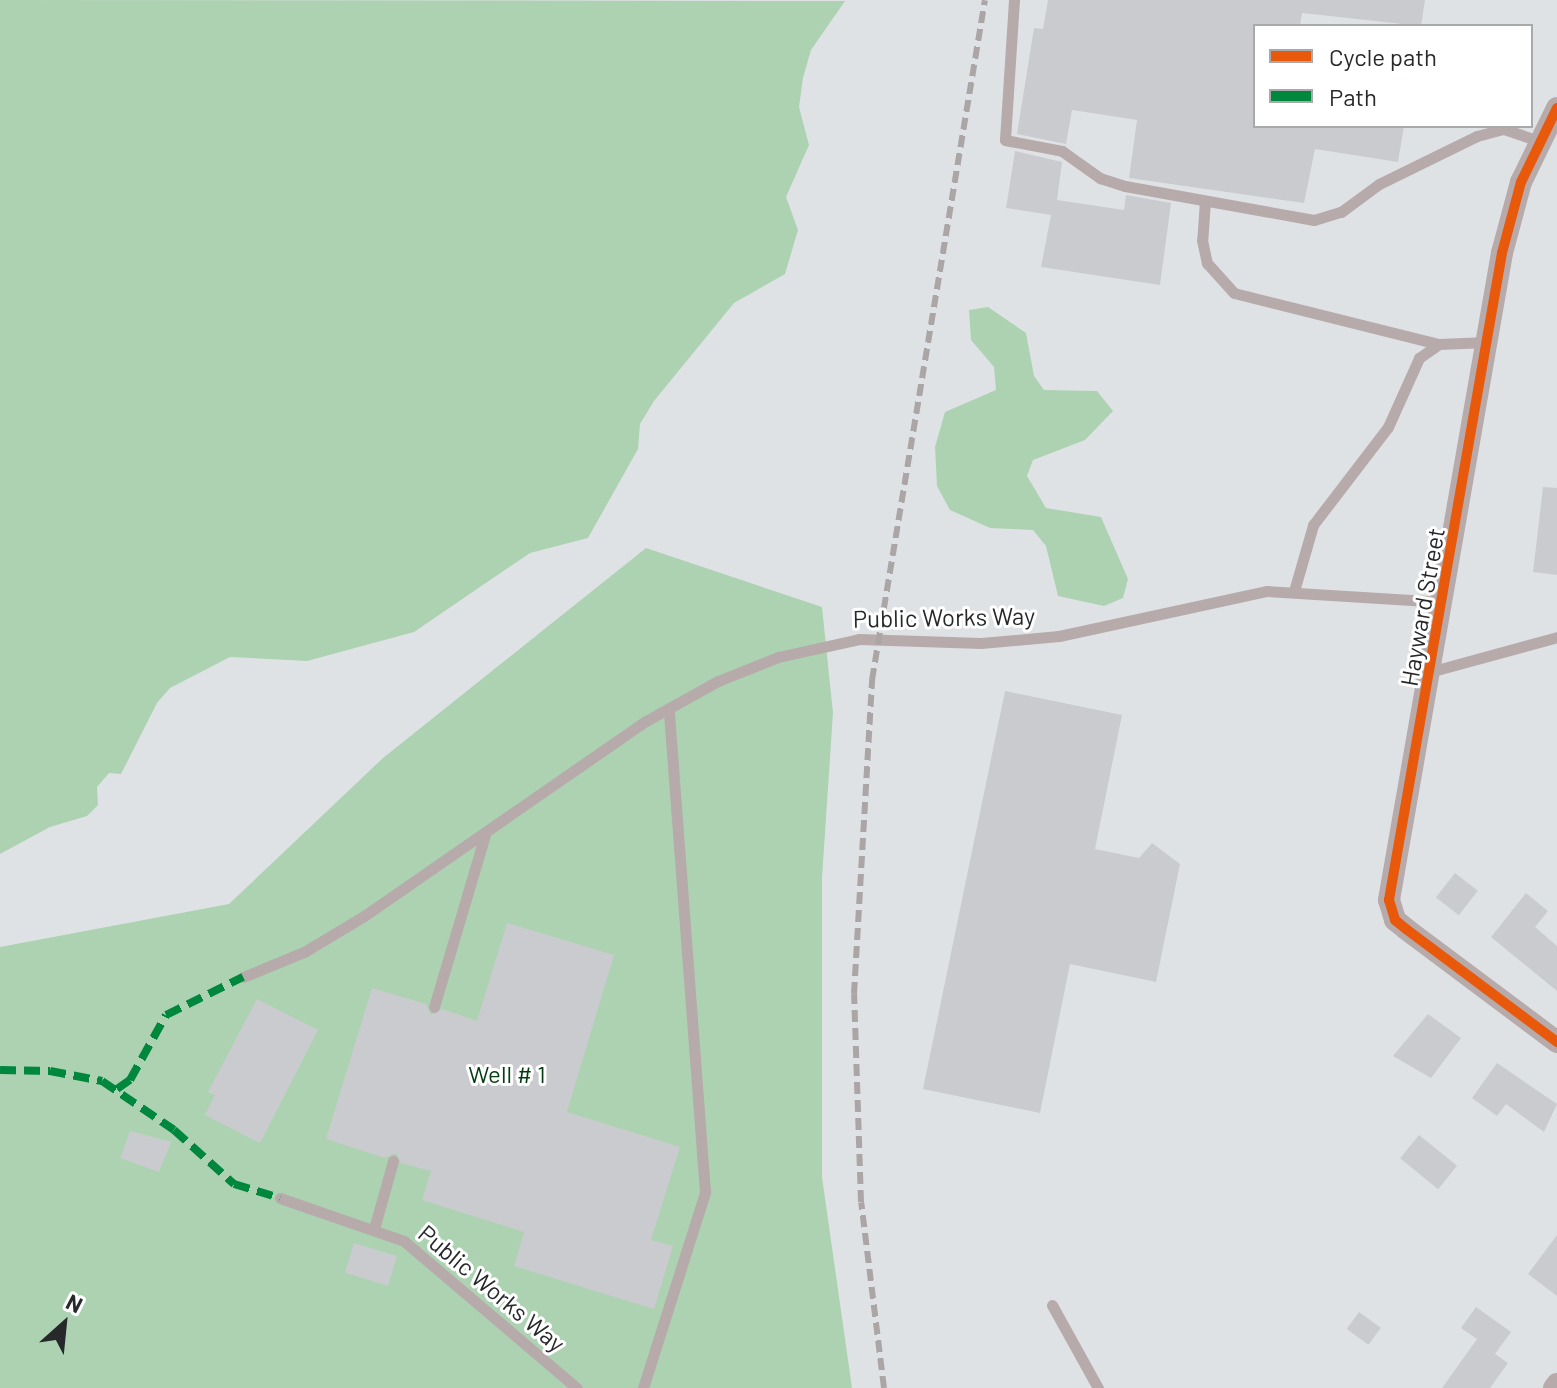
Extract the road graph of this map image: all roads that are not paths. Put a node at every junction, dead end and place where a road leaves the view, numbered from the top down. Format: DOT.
graph roads {
  1 [pos="1014,0"];
  2 [pos="1557,108"];
  3 [pos="1548,135"];
  4 [pos="1205,201"];
  5 [pos="1487,342"];
  6 [pos="1439,344"];
  7 [pos="1294,591"];
  8 [pos="1444,602"];
  9 [pos="1557,637"];
  10 [pos="1433,671"];
  11 [pos="669,708"];
  12 [pos="485,835"];
  13 [pos="243,977"];
  14 [pos="434,1007"];
  15 [pos="1557,1042"];
  16 [pos="393,1161"];
  17 [pos="280,1198"];
  18 [pos="374,1229"];
  19 [pos="1052,1305"];
  20 [pos="577,1388"];
  21 [pos="643,1388"];
  22 [pos="1098,1388"];
  1 -- 4 [label="lane"];
  2 -- 3 [label="street, Hayward Street"];
  3 -- 4 [label="lane"];
  3 -- 5 [label="street, Hayward Street"];
  4 -- 6 [label="lane"];
  5 -- 6 [label="lane"];
  5 -- 8 [label="street, Hayward Street"];
  6 -- 7 [label="lane"];
  7 -- 8 [label="lane, Public Works Way"];
  7 -- 11 [label="lane, Public Works Way"];
  8 -- 10 [label="street, Hayward Street"];
  9 -- 10 [label="lane"];
  10 -- 15 [label="street, Hayward Street"];
  11 -- 12 [label="lane, Public Works Way"];
  11 -- 21 [label="lane"];
  12 -- 13 [label="lane, Public Works Way"];
  12 -- 14 [label="lane"];
  16 -- 18 [label="lane"];
  17 -- 18 [label="lane, Public Works Way"];
  18 -- 20 [label="lane, Public Works Way"];
  19 -- 22 [label="lane"];
}
